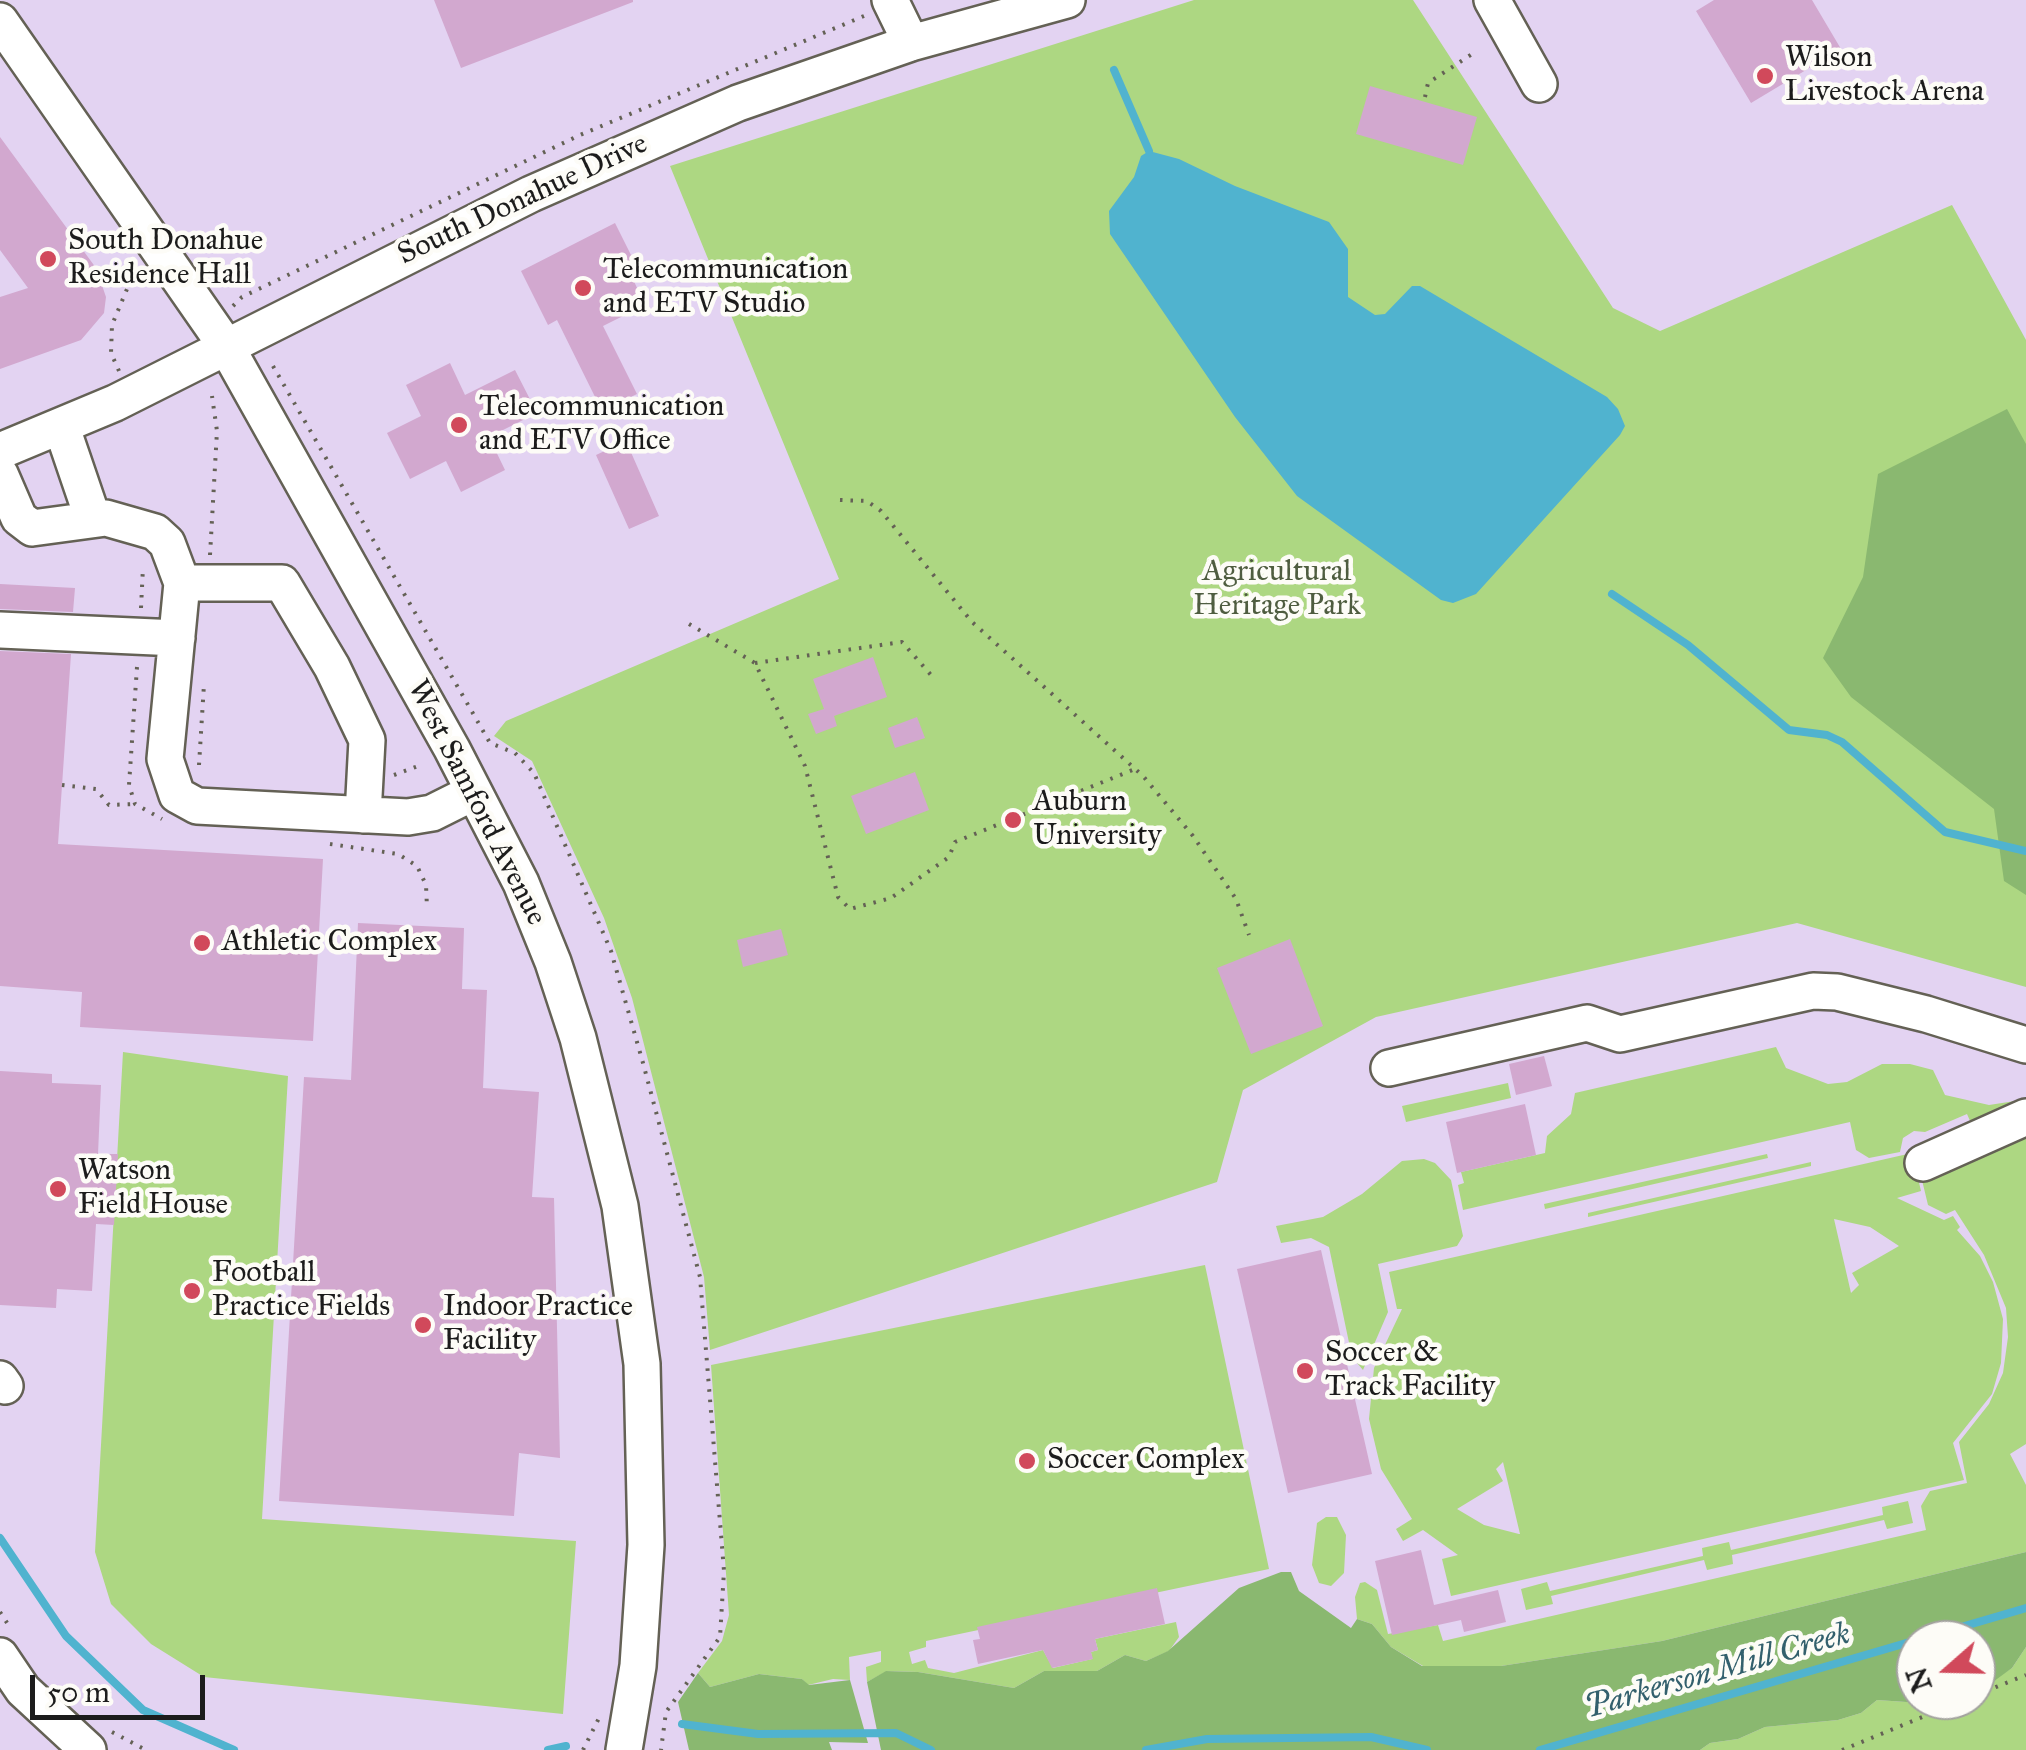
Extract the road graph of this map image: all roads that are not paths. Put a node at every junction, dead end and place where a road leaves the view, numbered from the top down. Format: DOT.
graph roads {
  1 [pos="890,0"];
  2 [pos="1067,0"];
  3 [pos="1492,0"];
  4 [pos="0,22"];
  5 [pos="911,43"];
  6 [pos="1539,84"];
  7 [pos="226,346"];
  8 [pos="62,428"];
  9 [pos="0,451"];
  10 [pos="0,474"];
  11 [pos="94,519"];
  12 [pos="182,582"];
  13 [pos="0,630"];
  14 [pos="177,638"];
  15 [pos="474,792"];
  16 [pos="364,815"];
  17 [pos="2026,1045"];
  18 [pos="1389,1068"];
  19 [pos="2026,1117"];
  20 [pos="1923,1164"];
  21 [pos="2,1673"];
  22 [pos="88,1750"];
  23 [pos="624,1750"];
  1 -- 5 [label="street"];
  2 -- 5 [label="street, South Donahue Drive"];
  3 -- 6 [label="street"];
  4 -- 7 [label="street, West Samford Avenue"];
  5 -- 7 [label="street, South Donahue Drive"];
  7 -- 8 [label="street, South Donahue Drive"];
  7 -- 15 [label="street, West Samford Avenue"];
  8 -- 9 [label="street, South Donahue Drive"];
  8 -- 11 [label="street"];
  10 -- 11 [label="street"];
  11 -- 12 [label="street"];
  12 -- 14 [label="street"];
  12 -- 16 [label="street"];
  13 -- 14 [label="street"];
  14 -- 16 [label="street"];
  15 -- 16 [label="street"];
  15 -- 23 [label="street, West Samford Avenue"];
  17 -- 18 [label="street"];
  19 -- 20 [label="street"];
  21 -- 22 [label="street"];
}
